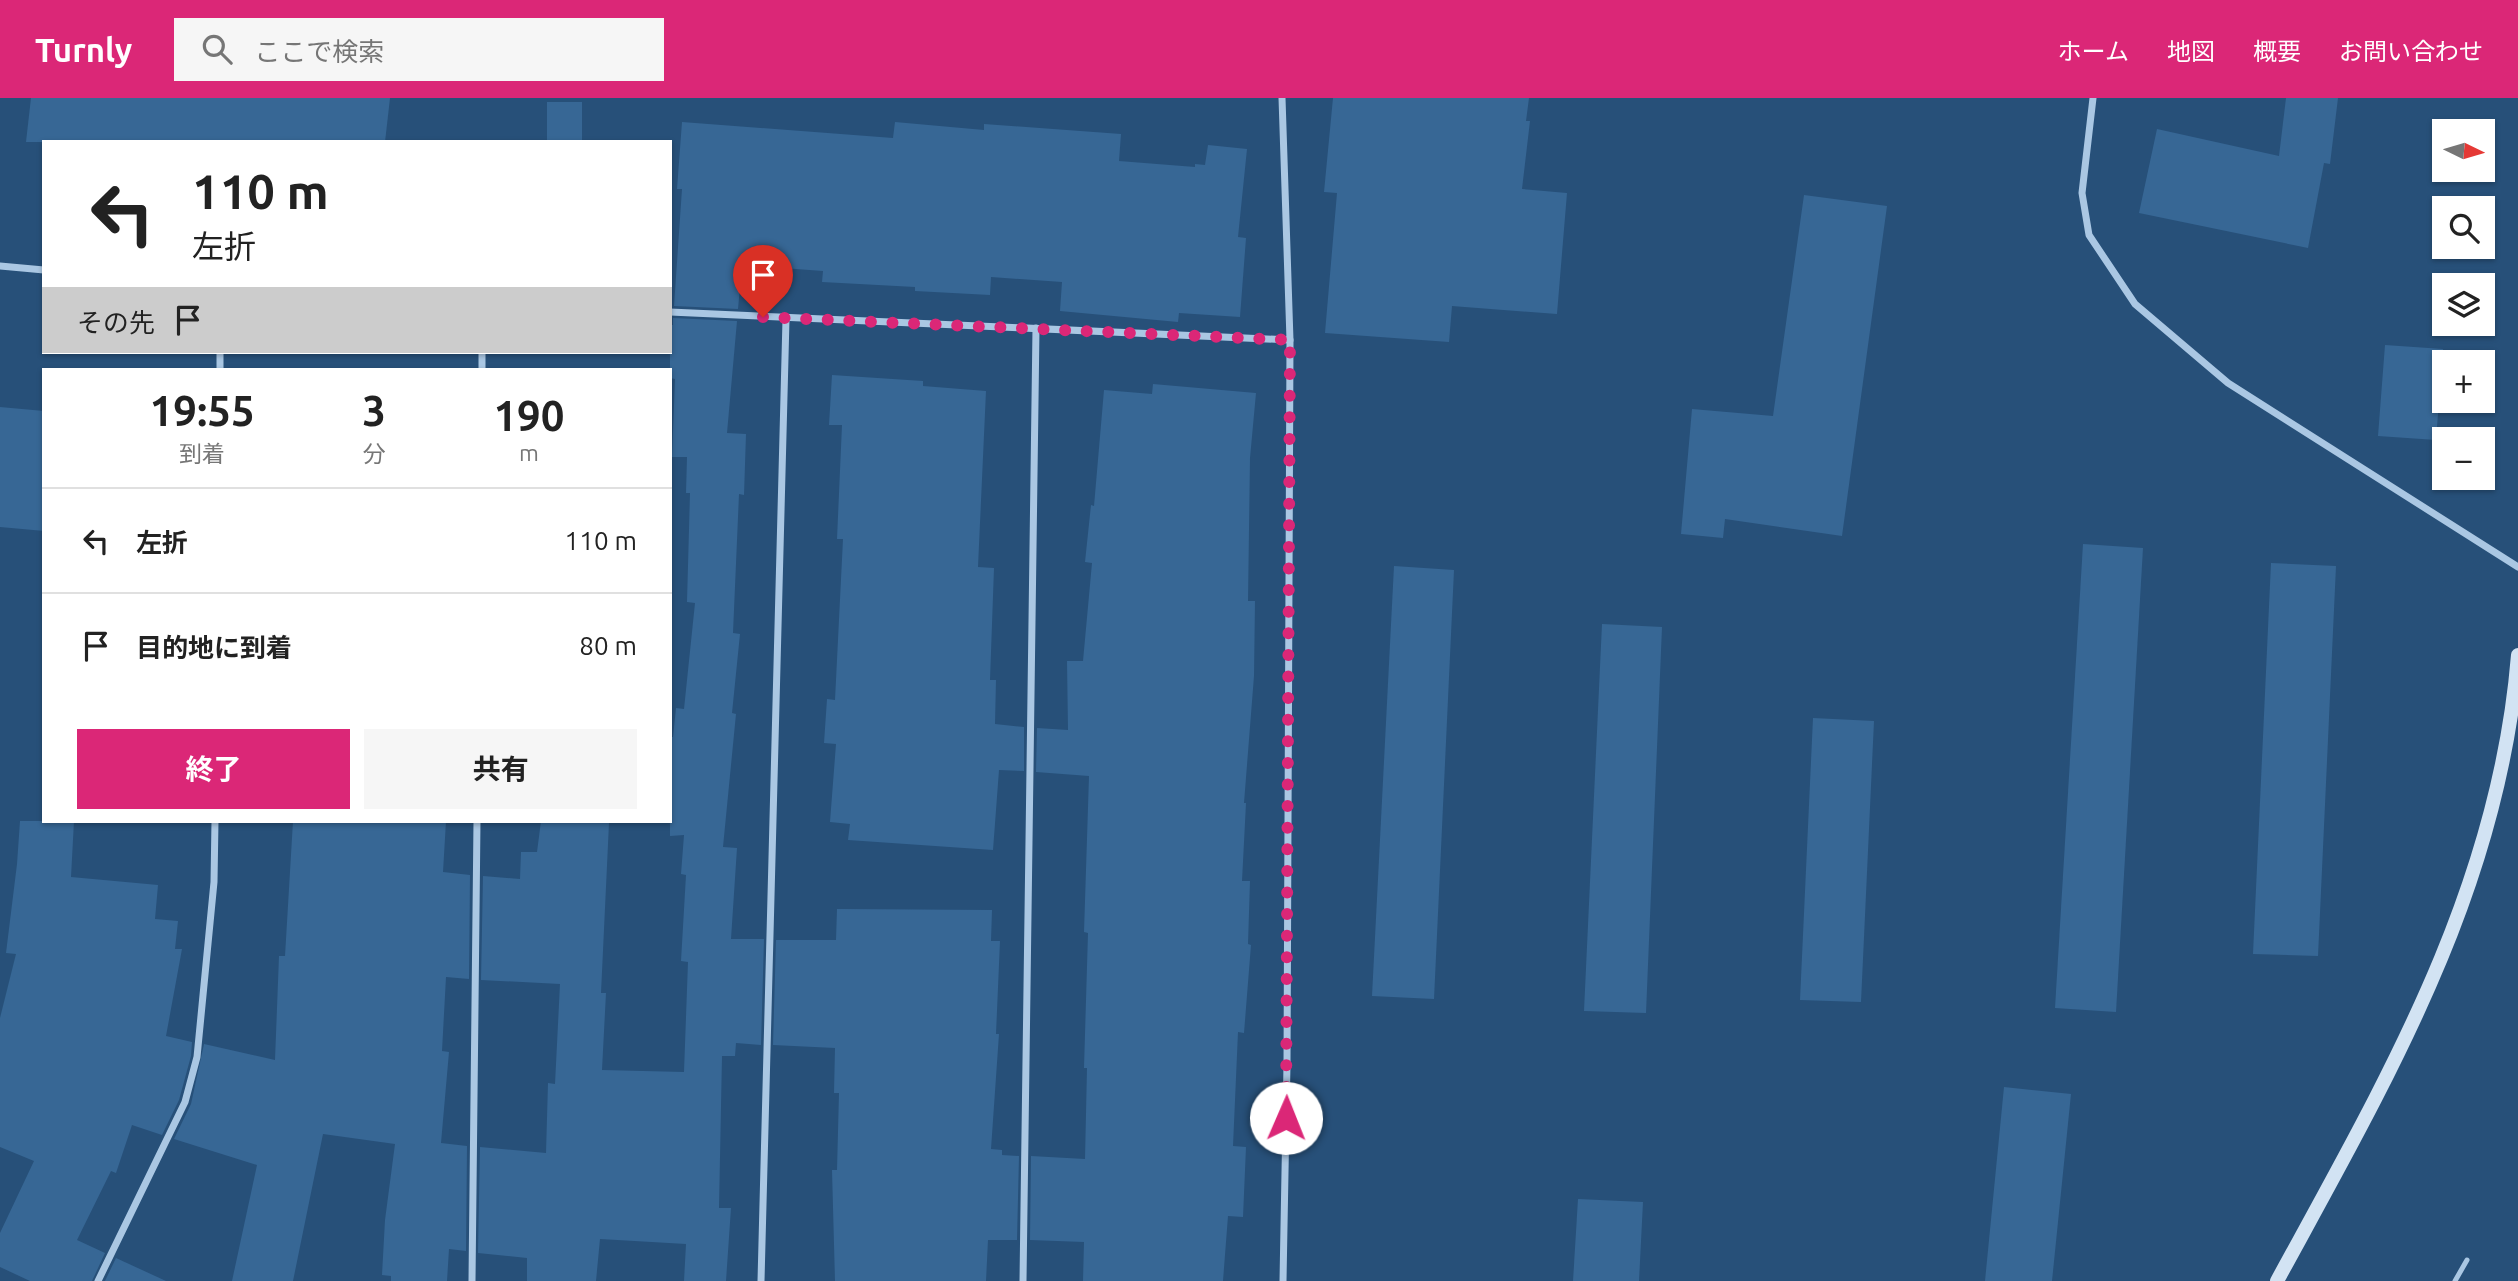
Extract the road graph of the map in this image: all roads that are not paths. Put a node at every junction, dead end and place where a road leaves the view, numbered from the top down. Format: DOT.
graph roads {
  1 [pos="1282,98"];
  2 [pos="2093,98"];
  3 [pos="0,265"];
  4 [pos="42,270"];
  5 [pos="672,312"];
  6 [pos="786,318"];
  7 [pos="1036,328"];
  8 [pos="1290,340"];
  9 [pos="2518,567"];
  10 [pos="2518,655"];
  11 [pos="215,823"];
  12 [pos="477,823"];
  13 [pos="2467,1260"];
  14 [pos="98,1281"];
  15 [pos="472,1281"];
  16 [pos="761,1281"];
  17 [pos="1023,1281"];
  18 [pos="1283,1281"];
  19 [pos="2277,1281"];
  20 [pos="2455,1281"];
  1 -- 8 [label="street"];
  2 -- 9 [label="street"];
  3 -- 4 [label="street"];
  5 -- 6 [label="street"];
  6 -- 7 [label="street"];
  6 -- 16 [label="street"];
  7 -- 8 [label="street"];
  7 -- 17 [label="street"];
  8 -- 18 [label="street"];
  10 -- 19 [label="street"];
  11 -- 14 [label="street"];
  12 -- 15 [label="street"];
  13 -- 20 [label="lane"];
}
